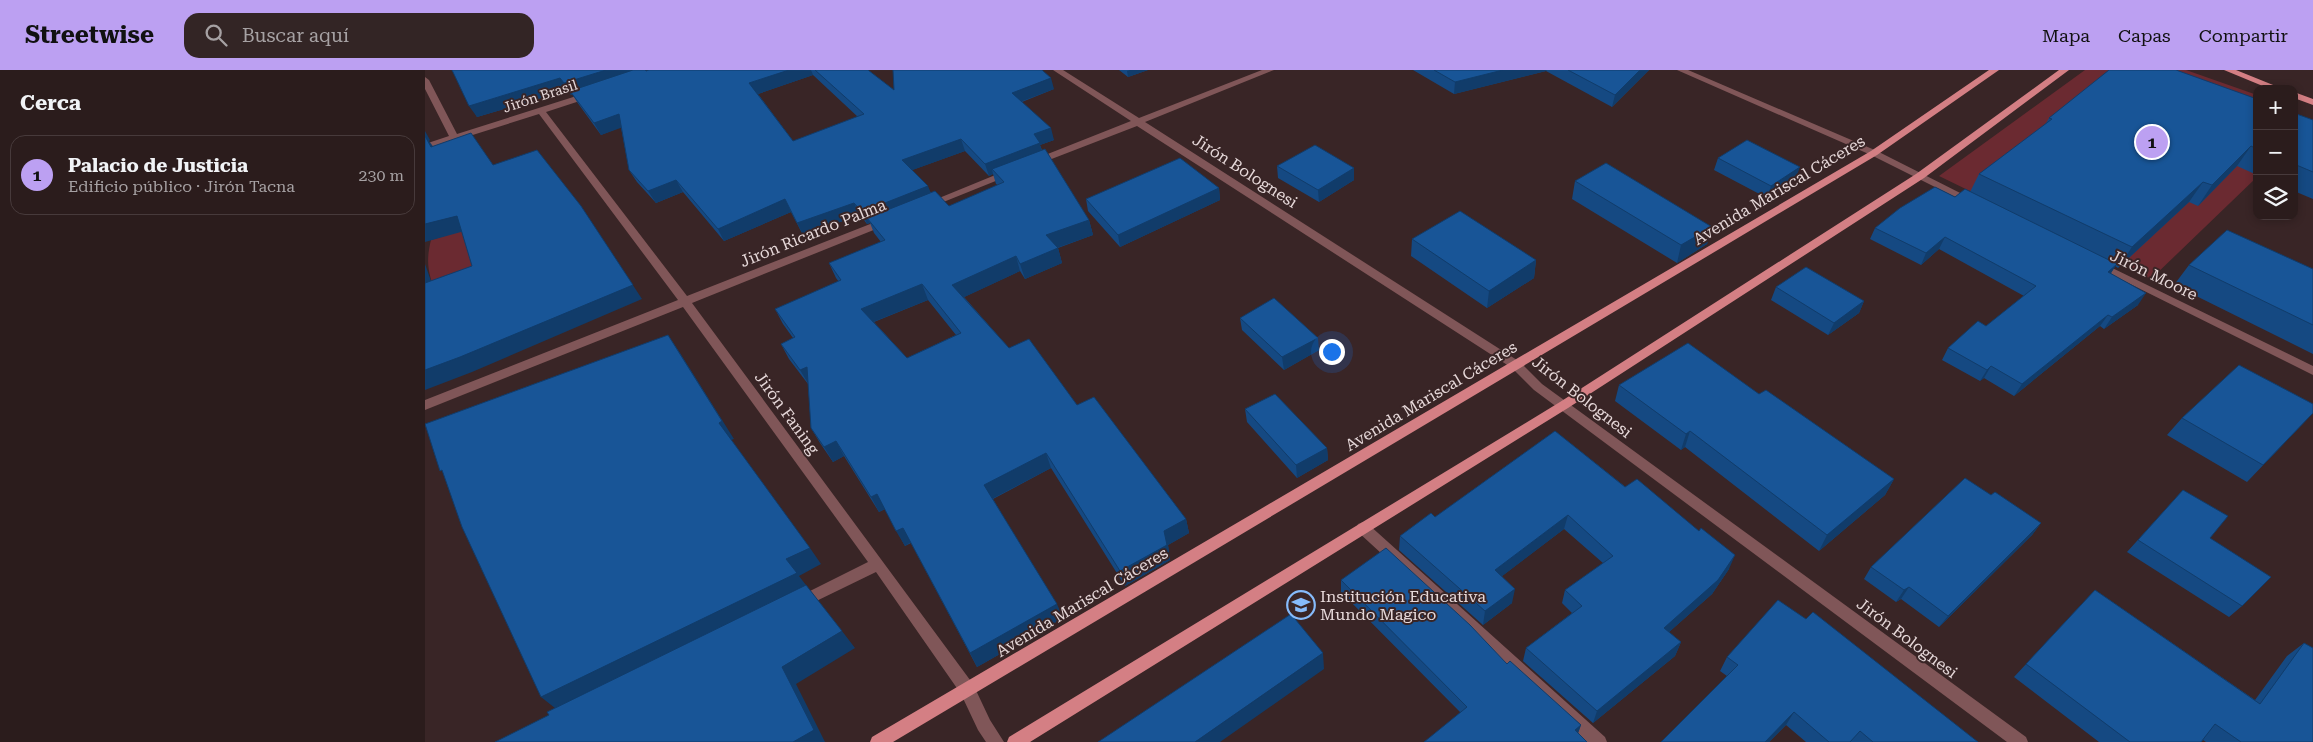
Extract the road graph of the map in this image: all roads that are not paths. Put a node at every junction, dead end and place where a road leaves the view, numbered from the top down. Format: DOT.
graph roads {
  1 [pos="1057,70"];
  2 [pos="1269,70"];
  3 [pos="1681,70"];
  4 [pos="1995,70"];
  5 [pos="2065,70"];
  6 [pos="2228,70"];
  7 [pos="425,80"];
  8 [pos="2268,85"];
  9 [pos="597,92"];
  10 [pos="2298,96"];
  11 [pos="2313,102"];
  12 [pos="541,111"];
  13 [pos="1138,121"];
  14 [pos="455,138"];
  15 [pos="425,147"];
  16 [pos="1874,153"];
  17 [pos="1920,176"];
  18 [pos="1979,205"];
  19 [pos="916,209"];
  20 [pos="898,217"];
  21 [pos="2085,258"];
  22 [pos="685,301"];
  23 [pos="1515,365"];
  24 [pos="2313,371"];
  25 [pos="425,405"];
  26 [pos="1564,405"];
  27 [pos="1363,528"];
  28 [pos="877,564"];
  29 [pos="781,612"];
  30 [pos="967,689"];
  31 [pos="878,742"];
  32 [pos="996,742"];
  33 [pos="1015,742"];
  34 [pos="1599,742"];
  35 [pos="2020,742"];
  1 -- 13 [label="street, Jirón Bolognesi"];
  2 -- 13 [label="street"];
  3 -- 16 [label="street"];
  4 -- 16 [label="main road, Avenida Mariscal Cáceres"];
  5 -- 17 [label="main road"];
  6 -- 8 [label="main road"];
  7 -- 14 [label="street"];
  9 -- 12 [label="street, Jirón Brasil"];
  10 -- 11 [label="main road"];
  12 -- 14 [label="street, Jirón Brasil"];
  12 -- 22 [label="street, Jirón Faning"];
  13 -- 19 [label="street"];
  13 -- 23 [label="street, Jirón Bolognesi"];
  14 -- 15 [label="street, Jirón Brasil"];
  16 -- 17 [label="street"];
  16 -- 23 [label="main road, Avenida Mariscal Cáceres"];
  17 -- 18 [label="street"];
  17 -- 26 [label="main road"];
  20 -- 22 [label="street, Jirón Ricardo Palma"];
  21 -- 24 [label="street, Jirón Moore"];
  22 -- 25 [label="street, Jirón Ricardo Palma"];
  22 -- 28 [label="street, Jirón Faning"];
  23 -- 26 [label="street, Jirón Bolognesi"];
  23 -- 30 [label="main road, Avenida Mariscal Cáceres"];
  26 -- 27 [label="main road"];
  26 -- 35 [label="street, Jirón Bolognesi"];
  27 -- 33 [label="main road"];
  27 -- 34 [label="street"];
  28 -- 29 [label="street"];
  28 -- 30 [label="street, Jirón Faning"];
  30 -- 31 [label="main road, Avenida Mariscal Cáceres"];
  30 -- 32 [label="street, Jirón Faning"];
}
